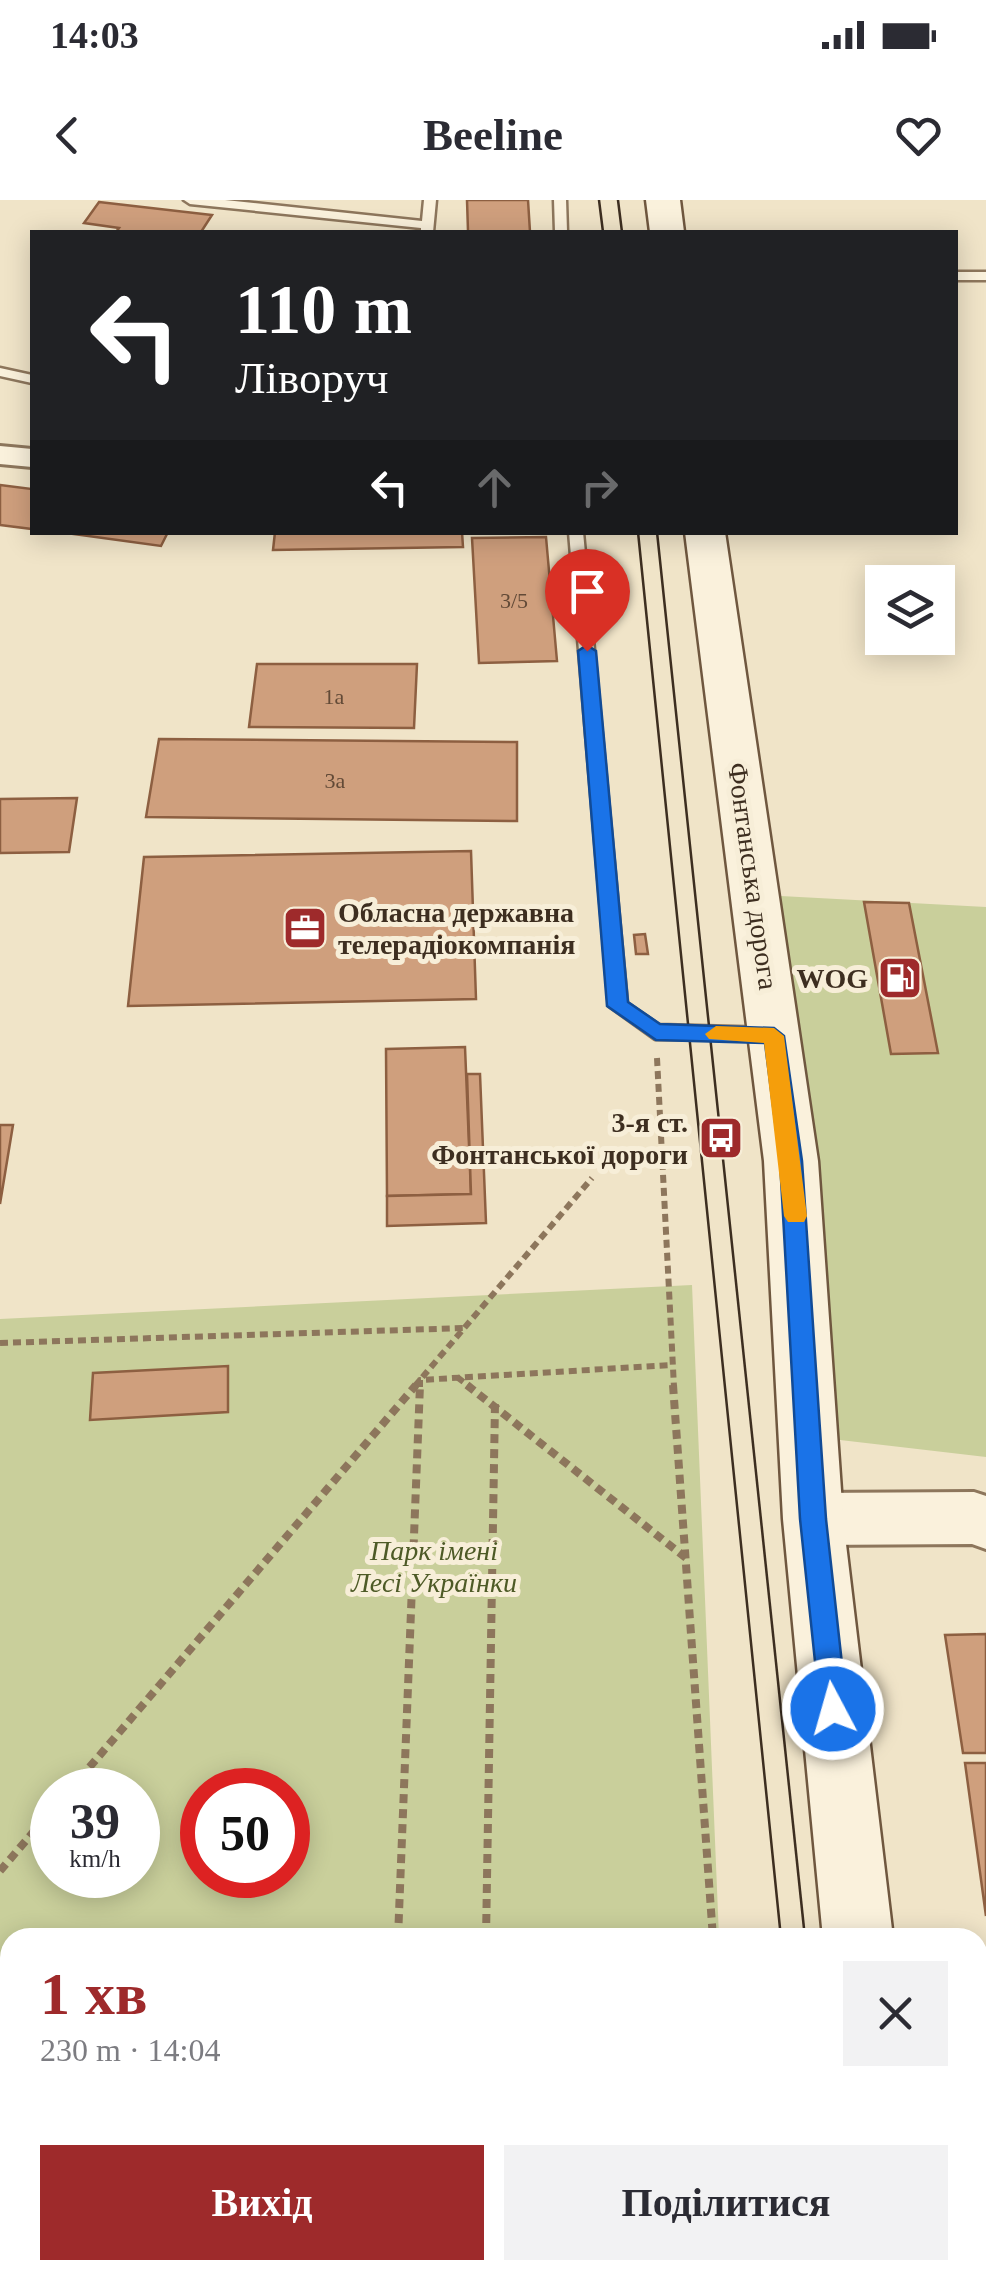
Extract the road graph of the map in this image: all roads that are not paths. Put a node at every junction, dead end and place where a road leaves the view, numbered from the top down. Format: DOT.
graph roads {
  1 [pos="190,200"];
  2 [pos="430,200"];
  3 [pos="560,200"];
  4 [pos="663,200"];
  5 [pos="428,229"];
  6 [pos="561,230"];
  7 [pos="667,230"];
  8 [pos="958,276"];
  9 [pos="986,276"];
  10 [pos="0,372"];
  11 [pos="30,379"];
  12 [pos="0,455"];
  13 [pos="30,458"];
  14 [pos="576,535"];
  15 [pos="705,535"];
  16 [pos="774,1036"];
  17 [pos="813,1519"];
  18 [pos="986,1522"];
  19 [pos="857,1928"];
  1 -- 5 [label="lane"];
  2 -- 5 [label="lane"];
  3 -- 6 [label="lane"];
  4 -- 7 [label="main road"];
  8 -- 9 [label="lane"];
  10 -- 11 [label="lane"];
  12 -- 13 [label="street"];
  14 -- 16 [label="lane"];
  15 -- 16 [label="main road, Фонтанська дорога"];
  16 -- 17 [label="main road, Фонтанська дорога"];
  17 -- 18 [label="street"];
  17 -- 19 [label="main road, Фонтанська дорога"];
}
